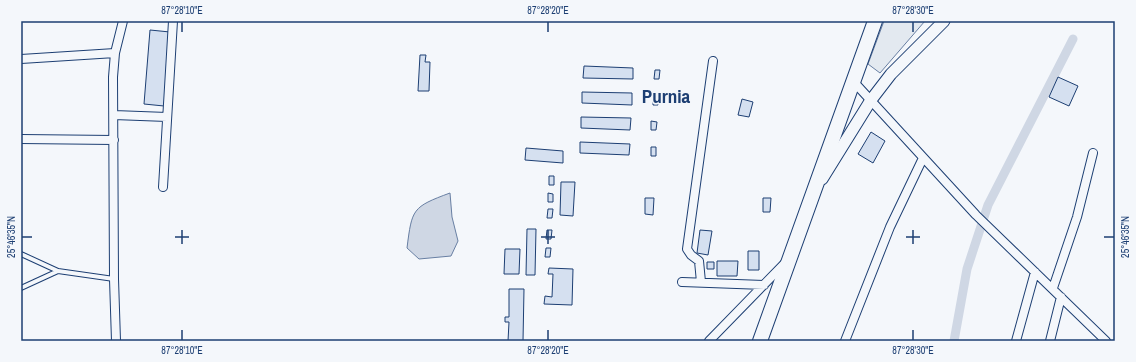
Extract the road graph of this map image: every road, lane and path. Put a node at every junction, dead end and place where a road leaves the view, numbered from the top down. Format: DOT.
graph roads {
  1 [pos="123,21"];
  2 [pos="173,21"];
  3 [pos="875,21"];
  4 [pos="944,21"];
  5 [pos="115,53"];
  6 [pos="21,59"];
  7 [pos="713,61"];
  8 [pos="854,81"];
  9 [pos="871,100"];
  10 [pos="114,115"];
  11 [pos="167,117"];
  12 [pos="21,139"];
  13 [pos="114,140"];
  14 [pos="1093,153"];
  15 [pos="923,158"];
  16 [pos="163,187"];
  17 [pos="814,193"];
  18 [pos="21,254"];
  19 [pos="788,260"];
  20 [pos="58,271"];
  21 [pos="1035,272"];
  22 [pos="114,279"];
  23 [pos="682,282"];
  24 [pos="701,282"];
  25 [pos="764,285"];
  26 [pos="21,288"];
  27 [pos="1053,288"];
  28 [pos="1061,297"];
  29 [pos="116,341"];
  30 [pos="709,341"];
  31 [pos="760,341"];
  32 [pos="845,341"];
  33 [pos="1016,341"];
  34 [pos="1050,341"];
  35 [pos="1106,341"];
  1 -- 5 [label="street"];
  2 -- 11 [label="street"];
  3 -- 8 [label="highway"];
  4 -- 9 [label="street"];
  5 -- 6 [label="street"];
  5 -- 10 [label="street"];
  7 -- 24 [label="street"];
  8 -- 9 [label="street"];
  8 -- 17 [label="highway"];
  9 -- 15 [label="street"];
  9 -- 17 [label="street"];
  10 -- 11 [label="street"];
  10 -- 13 [label="street"];
  11 -- 16 [label="street"];
  12 -- 13 [label="street"];
  13 -- 22 [label="street"];
  14 -- 27 [label="street"];
  15 -- 21 [label="street"];
  15 -- 32 [label="street"];
  17 -- 19 [label="highway"];
  18 -- 20 [label="lane"];
  19 -- 25 [label="street"];
  19 -- 31 [label="highway"];
  20 -- 22 [label="lane"];
  20 -- 26 [label="lane"];
  21 -- 27 [label="street"];
  21 -- 33 [label="street"];
  22 -- 29 [label="street"];
  23 -- 24 [label="street"];
  24 -- 25 [label="street"];
  25 -- 30 [label="street"];
  27 -- 28 [label="street"];
  28 -- 34 [label="street"];
  28 -- 35 [label="street"];
}
